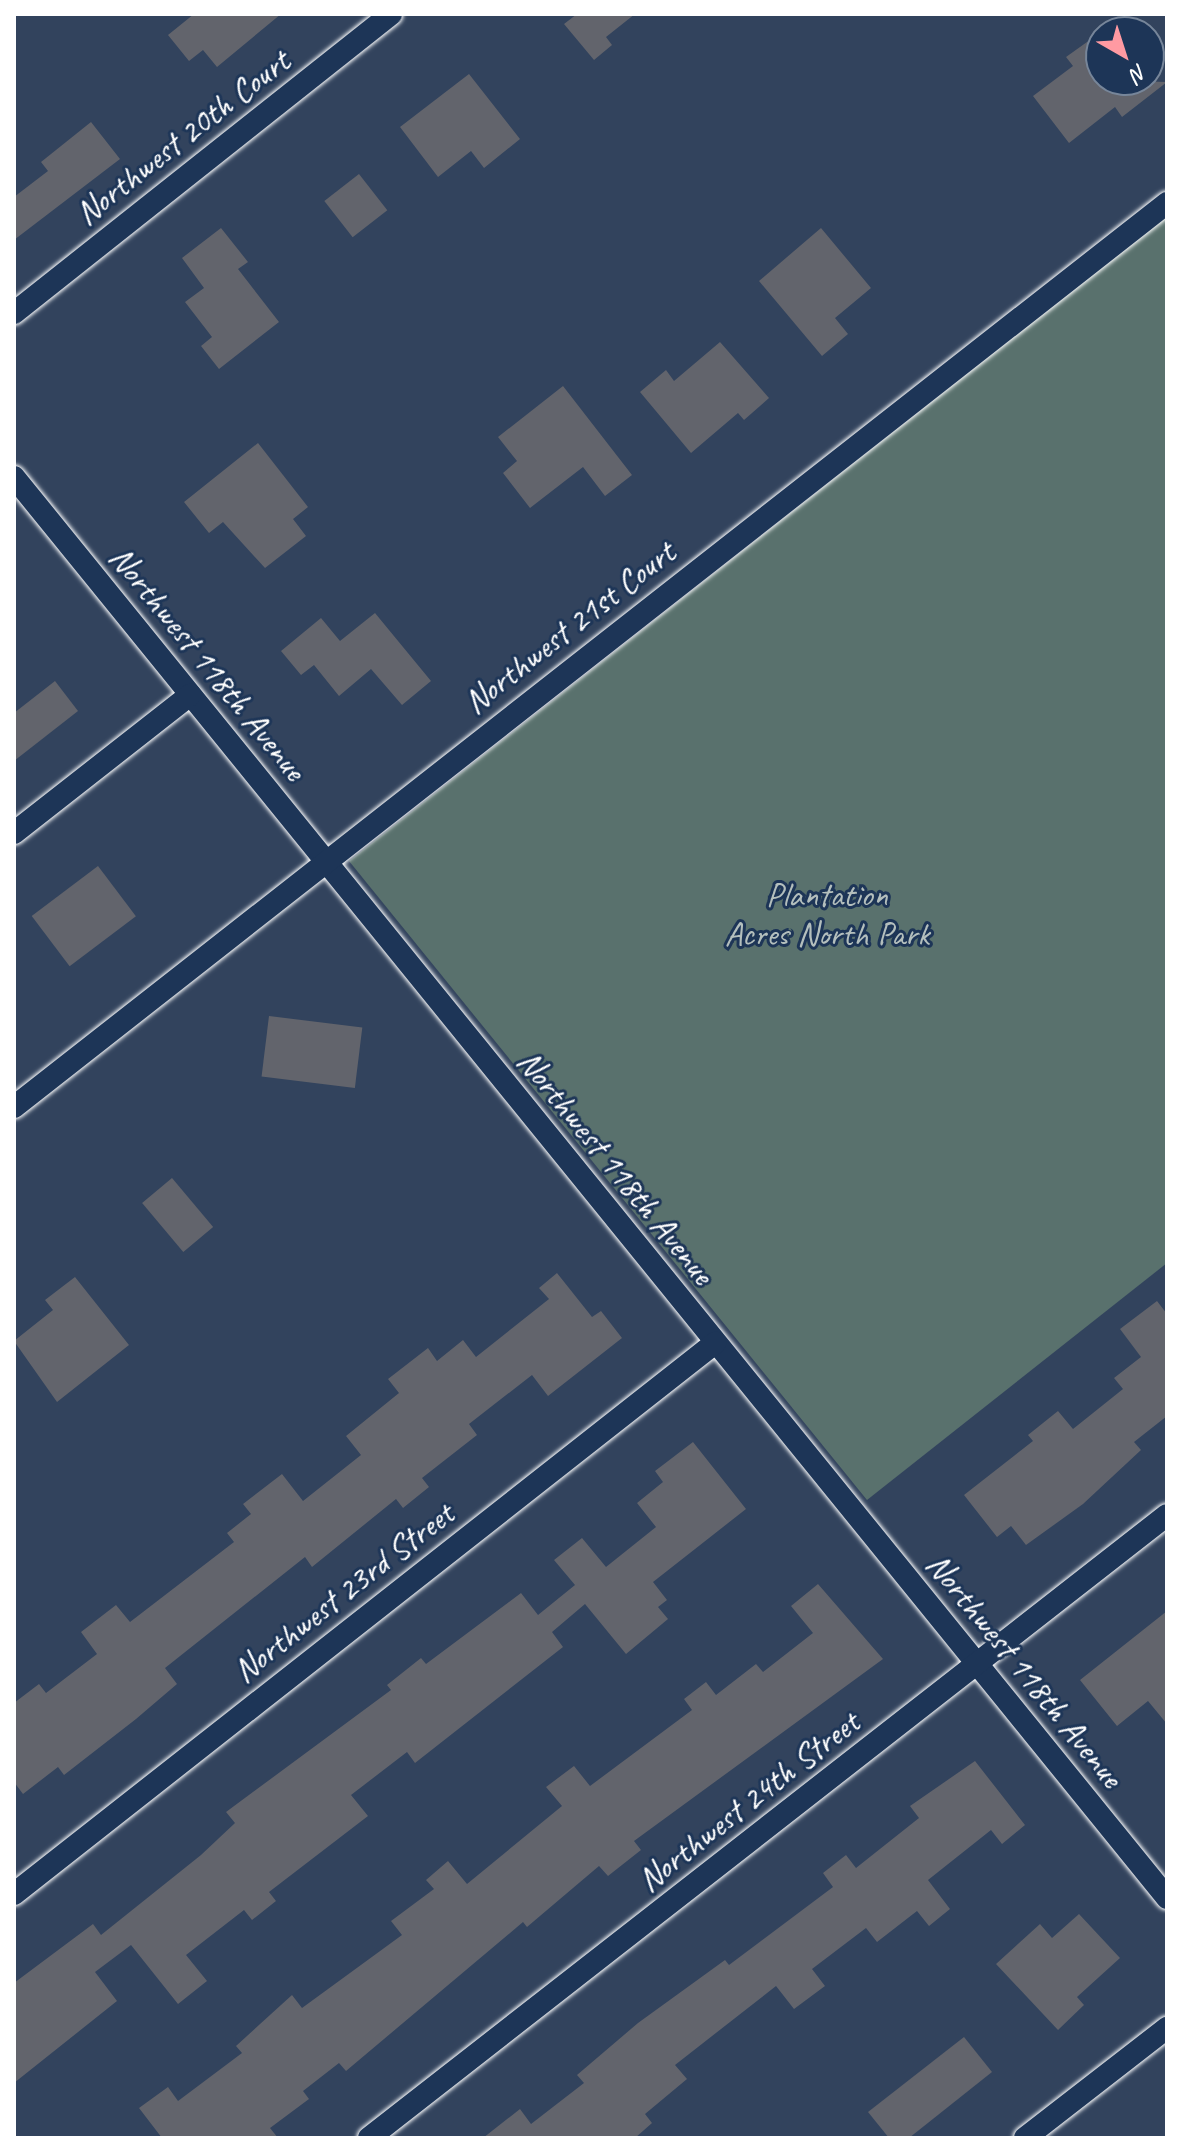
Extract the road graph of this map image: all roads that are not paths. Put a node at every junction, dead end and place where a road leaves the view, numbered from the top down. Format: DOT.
graph roads {
  1 [pos="391,14"];
  2 [pos="1167,203"];
  3 [pos="14,313"];
  4 [pos="14,477"];
  5 [pos="190,695"];
  6 [pos="14,833"];
  7 [pos="325,862"];
  8 [pos="14,1107"];
  9 [pos="715,1343"];
  10 [pos="1167,1515"];
  11 [pos="977,1666"];
  12 [pos="14,1894"];
  13 [pos="1167,1898"];
  14 [pos="1167,2028"];
  15 [pos="369,2138"];
  16 [pos="1025,2138"];
  1 -- 3 [label="street, Northwest 20th Court"];
  2 -- 7 [label="street, Northwest 21st Court"];
  4 -- 5 [label="street, Northwest 118th Avenue"];
  5 -- 6 [label="street"];
  5 -- 7 [label="street, Northwest 118th Avenue"];
  7 -- 8 [label="street, Northwest 21st Court"];
  7 -- 9 [label="street, Northwest 118th Avenue"];
  9 -- 11 [label="street, Northwest 118th Avenue"];
  9 -- 12 [label="street, Northwest 23rd Street"];
  10 -- 11 [label="street, Northwest 24th Street"];
  11 -- 13 [label="street, Northwest 118th Avenue"];
  11 -- 15 [label="street, Northwest 24th Street"];
  14 -- 16 [label="street"];
}
